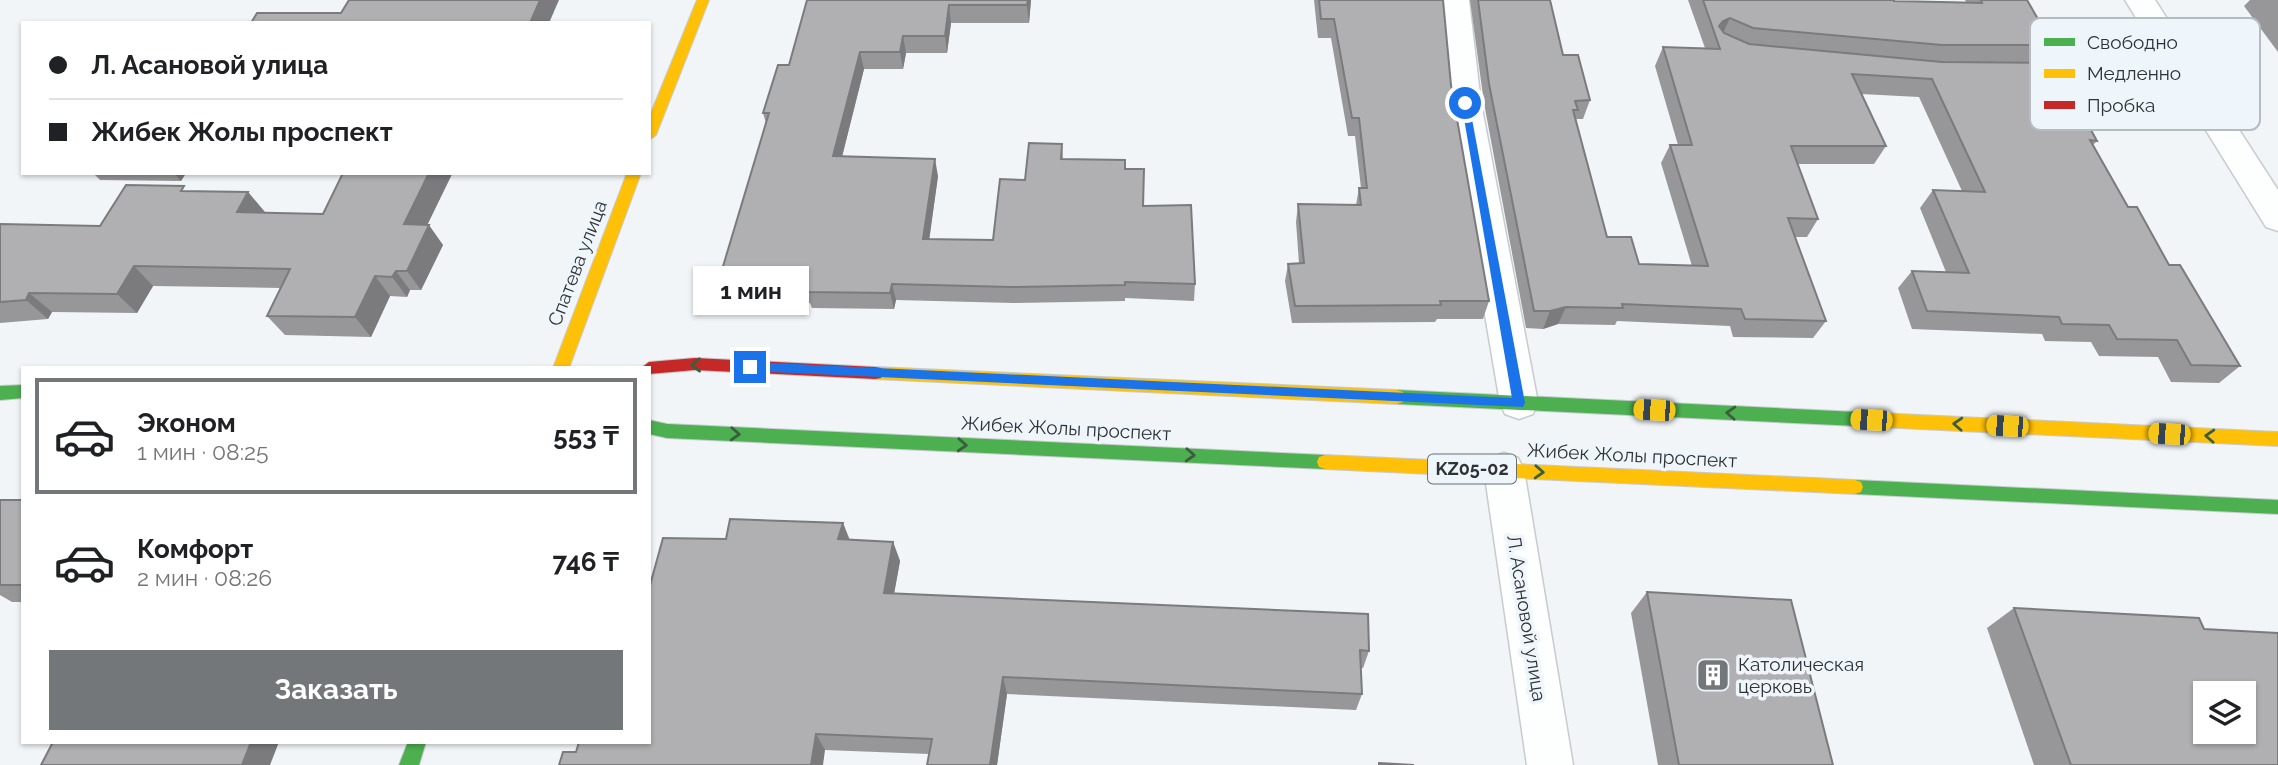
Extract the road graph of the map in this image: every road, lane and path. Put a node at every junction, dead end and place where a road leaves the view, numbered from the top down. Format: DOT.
graph roads {
  1 [pos="703,0"];
  2 [pos="1454,0"];
  3 [pos="2140,0"];
  4 [pos="2152,18"];
  5 [pos="2022,73"];
  6 [pos="2030,73"];
  7 [pos="651,130"];
  8 [pos="2224,130"];
  9 [pos="633,175"];
  10 [pos="2278,218"];
  11 [pos="562,366"];
  12 [pos="651,368"];
  13 [pos="21,391"];
  14 [pos="0,393"];
  15 [pos="1519,403"];
  16 [pos="651,427"];
  17 [pos="2278,439"];
  18 [pos="1504,470"];
  19 [pos="2278,507"];
  20 [pos="416,744"];
  21 [pos="409,765"];
  22 [pos="1550,765"];
  1 -- 7 [label="main road"];
  2 -- 15 [label="street"];
  3 -- 4 [label="street"];
  5 -- 6 [label="lane"];
  8 -- 10 [label="street"];
  9 -- 11 [label="main road, Спатева улица"];
  15 -- 12 [label="main road, one-way"];
  13 -- 14 [label="main road"];
  17 -- 15 [label="main road, one-way"];
  16 -- 18 [label="main road, Жибек Жолы проспект / KZ05-02, one-way"];
  18 -- 19 [label="main road, Жибек Жолы проспект / KZ05-02, one-way"];
  18 -- 22 [label="street, Л. Асановой улица"];
  20 -- 21 [label="main road"];
}
